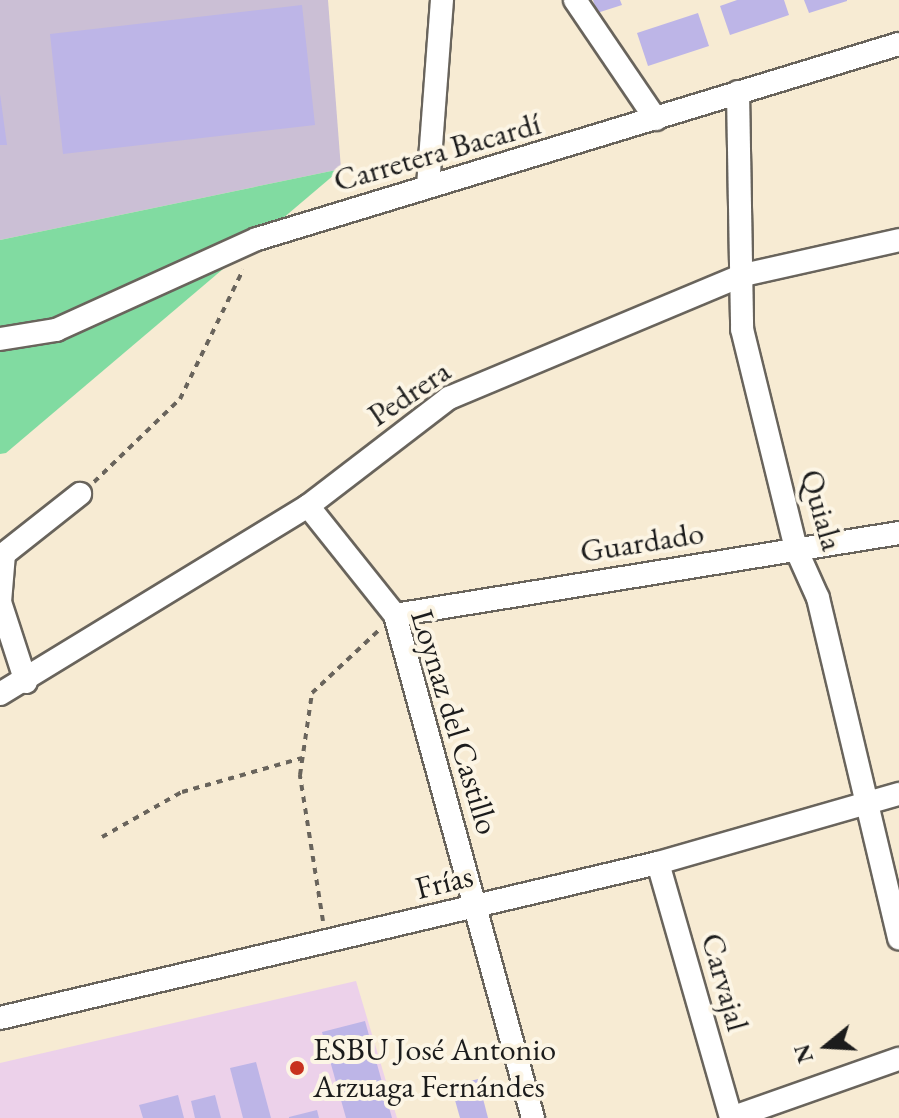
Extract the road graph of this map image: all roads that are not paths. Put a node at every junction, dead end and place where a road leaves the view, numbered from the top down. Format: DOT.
graph roads {
  1 [pos="442,0"];
  2 [pos="575,0"];
  3 [pos="899,44"];
  4 [pos="738,92"];
  5 [pos="656,119"];
  6 [pos="428,186"];
  7 [pos="899,240"];
  8 [pos="743,275"];
  9 [pos="0,339"];
  10 [pos="80,494"];
  11 [pos="308,506"];
  12 [pos="899,533"];
  13 [pos="796,549"];
  14 [pos="395,615"];
  15 [pos="26,682"];
  16 [pos="0,694"];
  17 [pos="899,794"];
  18 [pos="864,805"];
  19 [pos="658,863"];
  20 [pos="477,907"];
  21 [pos="899,938"];
  22 [pos="0,1018"];
  23 [pos="899,1059"];
  24 [pos="533,1118"];
  25 [pos="731,1118"];
  1 -- 6 [label="street"];
  2 -- 5 [label="street"];
  3 -- 4 [label="street, Carretera Bacardí"];
  4 -- 5 [label="street, Carretera Bacardí"];
  4 -- 8 [label="street, Quiala"];
  5 -- 6 [label="street, Carretera Bacardí"];
  6 -- 9 [label="street, Carretera Bacardí"];
  7 -- 8 [label="street, Pedrera"];
  8 -- 11 [label="street, Pedrera"];
  8 -- 13 [label="street, Quiala"];
  10 -- 15 [label="street"];
  11 -- 14 [label="street, Loynaz del Castillo"];
  11 -- 15 [label="street, Pedrera"];
  12 -- 13 [label="street, Guardado"];
  13 -- 14 [label="street, Guardado"];
  13 -- 18 [label="street, Quiala"];
  14 -- 20 [label="street, Loynaz del Castillo"];
  15 -- 16 [label="street, Pedrera"];
  17 -- 18 [label="street, Frías"];
  18 -- 19 [label="street, Frías"];
  18 -- 21 [label="street, Quiala"];
  19 -- 20 [label="street, Frías"];
  19 -- 25 [label="street, Carvajal"];
  20 -- 22 [label="street, Frías"];
  20 -- 24 [label="street, Loynaz del Castillo"];
  23 -- 25 [label="street"];
}
